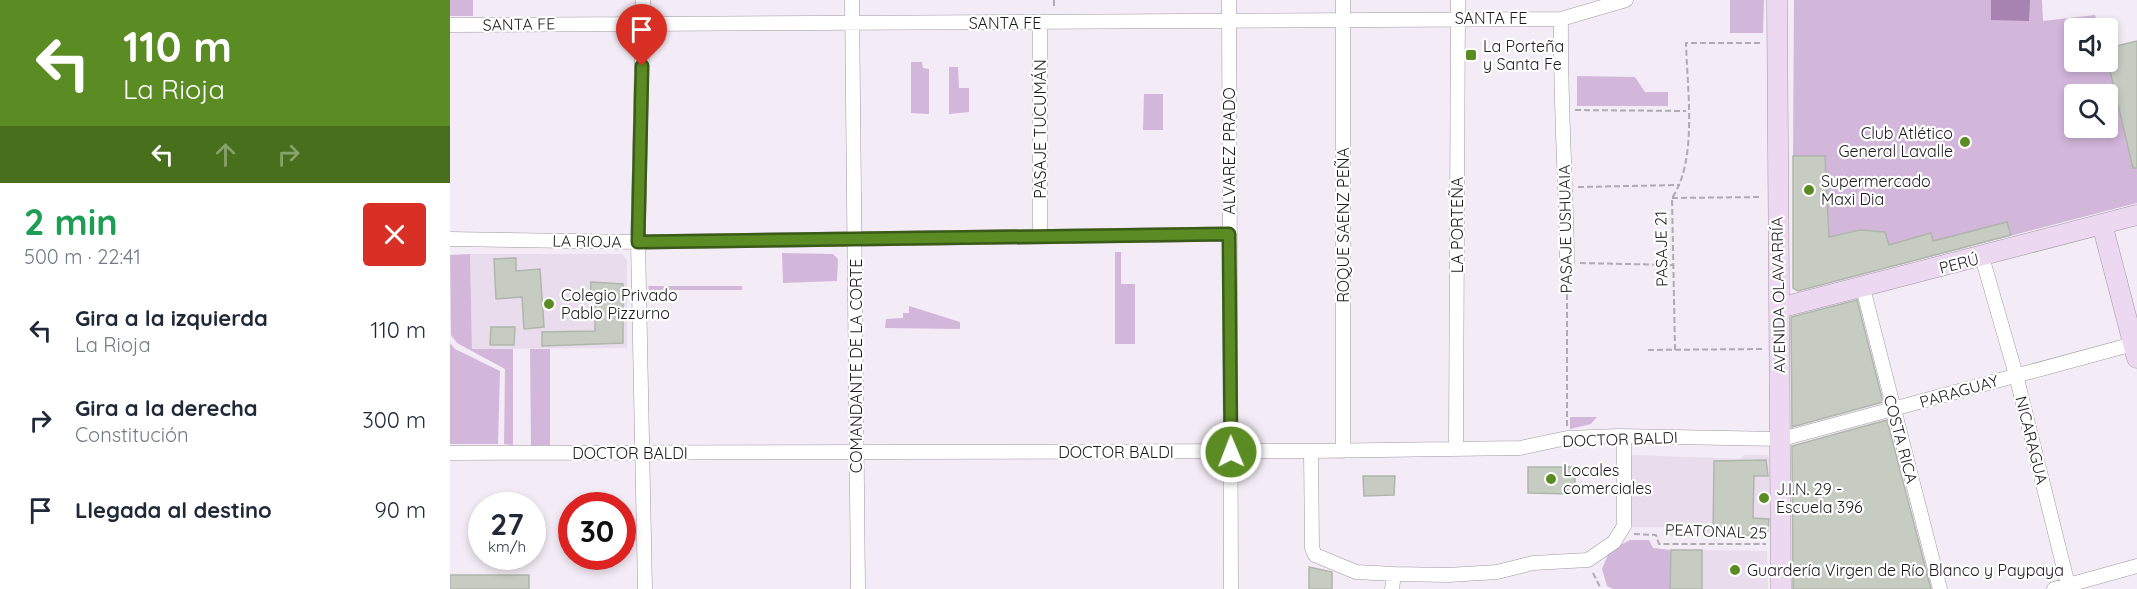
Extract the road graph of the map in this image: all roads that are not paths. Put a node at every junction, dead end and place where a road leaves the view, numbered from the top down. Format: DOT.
graph roads {
  1 [pos="643,0"];
  2 [pos="852,0"];
  3 [pos="1228,0"];
  4 [pos="1343,0"];
  5 [pos="1458,0"];
  6 [pos="1626,0"];
  7 [pos="1777,0"];
  8 [pos="1343,18"];
  9 [pos="1459,18"];
  10 [pos="1561,19"];
  11 [pos="1229,21"];
  12 [pos="643,22"];
  13 [pos="852,23"];
  14 [pos="1040,23"];
  15 [pos="450,25"];
  16 [pos="2137,215"];
  17 [pos="2102,225"];
  18 [pos="1229,234"];
  19 [pos="1040,236"];
  20 [pos="855,237"];
  21 [pos="450,239"];
  22 [pos="638,242"];
  23 [pos="1983,257"];
  24 [pos="1567,262"];
  25 [pos="1863,288"];
  26 [pos="1779,308"];
  27 [pos="2136,348"];
  28 [pos="2016,375"];
  29 [pos="1893,410"];
  30 [pos="1624,436"];
  31 [pos="1782,439"];
  32 [pos="1456,449"];
  33 [pos="1311,451"];
  34 [pos="1343,451"];
  35 [pos="1231,452"];
  36 [pos="450,453"];
  37 [pos="856,453"];
  38 [pos="642,454"];
  39 [pos="2137,566"];
  40 [pos="1394,574"];
  41 [pos="2064,588"];
  42 [pos="645,589"];
  43 [pos="858,589"];
  44 [pos="1231,589"];
  45 [pos="1392,589"];
  46 [pos="1781,589"];
  47 [pos="1940,589"];
  1 -- 12 [label="street"];
  2 -- 13 [label="street, COMANDANTE DE LA CORTE"];
  3 -- 11 [label="street, ALVAREZ PRADO"];
  4 -- 8 [label="street, ROQUE SAENZ PEÑA"];
  5 -- 9 [label="street, LA PORTEÑA"];
  6 -- 10 [label="street, SANTA FE"];
  7 -- 26 [label="street, AVENIDA OLAVARRÍA"];
  8 -- 9 [label="street, SANTA FE"];
  8 -- 11 [label="street, SANTA FE"];
  8 -- 34 [label="street, ROQUE SAENZ PEÑA"];
  9 -- 10 [label="street, SANTA FE"];
  9 -- 32 [label="street, LA PORTEÑA"];
  10 -- 24 [label="street, PASAJE USHUAIA"];
  11 -- 14 [label="street, SANTA FE"];
  11 -- 18 [label="street, ALVAREZ PRADO"];
  12 -- 13 [label="street, SANTA FE"];
  12 -- 15 [label="street, SANTA FE"];
  12 -- 22 [label="street"];
  13 -- 14 [label="street, SANTA FE"];
  13 -- 20 [label="street, COMANDANTE DE LA CORTE"];
  14 -- 19 [label="street, PASAJE TUCUMÁN"];
  16 -- 17 [label="street, PERÚ"];
  17 -- 23 [label="street, PERÚ"];
  17 -- 27 [label="street"];
  18 -- 19 [label="street, LA RIOJA"];
  18 -- 35 [label="street, ALVAREZ PRADO"];
  19 -- 20 [label="street, LA RIOJA"];
  20 -- 22 [label="street, LA RIOJA"];
  20 -- 37 [label="street, COMANDANTE DE LA CORTE"];
  21 -- 22 [label="street, LA RIOJA"];
  22 -- 38 [label="street"];
  23 -- 25 [label="street, PERÚ"];
  23 -- 28 [label="street, NICARAGUA"];
  25 -- 26 [label="street, PERÚ"];
  25 -- 29 [label="street, COSTA RICA"];
  26 -- 31 [label="street, AVENIDA OLAVARRÍA"];
  27 -- 28 [label="street, PARAGUAY"];
  28 -- 29 [label="street, PARAGUAY"];
  28 -- 41 [label="street, NICARAGUA"];
  29 -- 31 [label="street, PARAGUAY"];
  29 -- 47 [label="street, COSTA RICA"];
  30 -- 31 [label="street, DOCTOR BALDI"];
  30 -- 32 [label="street, DOCTOR BALDI"];
  30 -- 40 [label="street"];
  31 -- 46 [label="street, AVENIDA OLAVARRÍA"];
  32 -- 34 [label="street, DOCTOR BALDI"];
  33 -- 34 [label="street, DOCTOR BALDI"];
  33 -- 35 [label="street, DOCTOR BALDI"];
  33 -- 40 [label="street"];
  35 -- 37 [label="street, DOCTOR BALDI"];
  35 -- 44 [label="street, ALVAREZ PRADO"];
  36 -- 38 [label="street, DOCTOR BALDI"];
  37 -- 38 [label="street, DOCTOR BALDI"];
  37 -- 43 [label="street, COMANDANTE DE LA CORTE"];
  38 -- 42 [label="street"];
  39 -- 41 [label="street"];
  40 -- 45 [label="street"];
}
